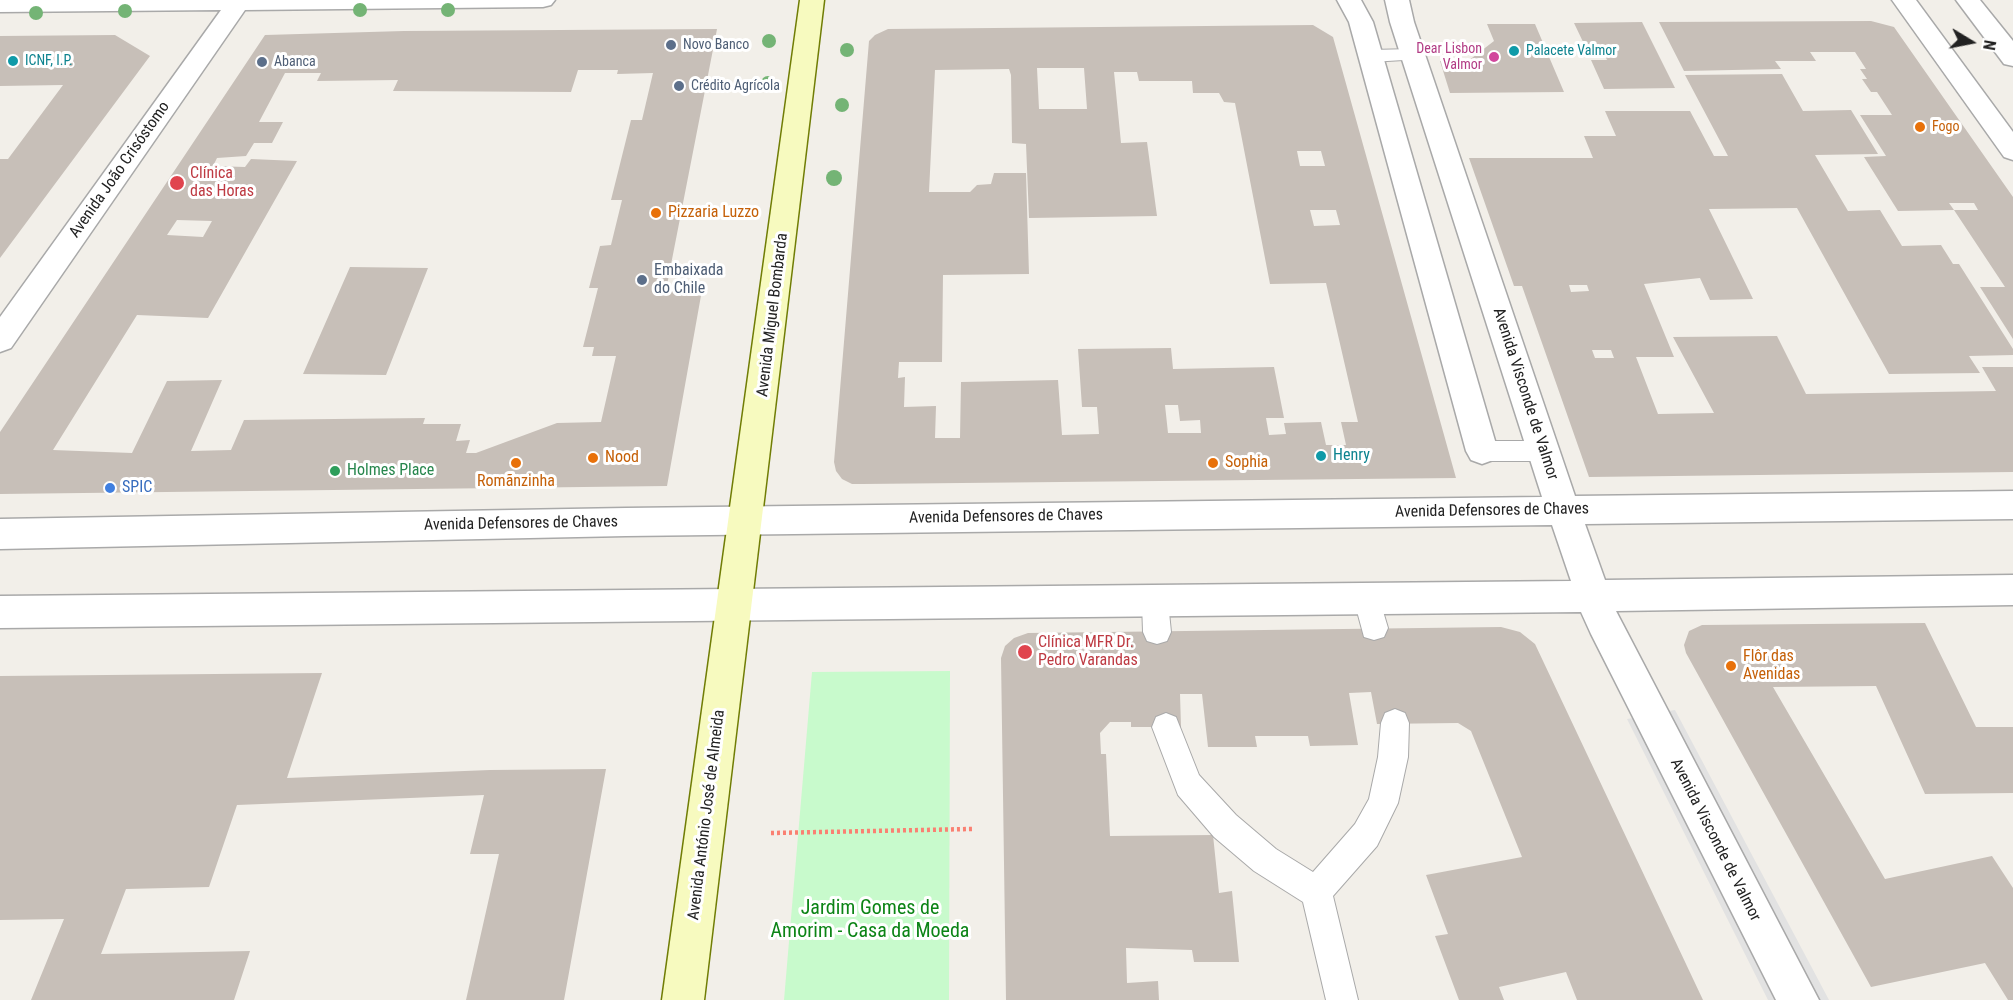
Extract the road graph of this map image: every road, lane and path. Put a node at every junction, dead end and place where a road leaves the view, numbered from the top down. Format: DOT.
graph roads {
  1 [pos="543,0"];
  2 [pos="812,0"];
  3 [pos="1349,0"];
  4 [pos="1397,0"];
  5 [pos="1904,0"];
  6 [pos="1968,0"];
  7 [pos="239,1"];
  8 [pos="0,5"];
  9 [pos="1413,55"];
  10 [pos="1371,56"];
  11 [pos="2013,58"];
  12 [pos="2013,151"];
  13 [pos="0,340"];
  14 [pos="1482,451"];
  15 [pos="1544,451"];
  16 [pos="2013,505"];
  17 [pos="1564,510"];
  18 [pos="746,520"];
  19 [pos="0,534"];
  20 [pos="2013,590"];
  21 [pos="1594,596"];
  22 [pos="0,612"];
  23 [pos="733,618"];
  24 [pos="1395,723"];
  25 [pos="1166,727"];
  26 [pos="972,829"];
  27 [pos="771,833"];
  28 [pos="1316,892"];
  29 [pos="683,1000"];
  30 [pos="1342,1000"];
  31 [pos="1798,1000"];
  1 -- 7 [label="street"];
  2 -- 18 [label="street, Avenida Miguel Bombarda"];
  3 -- 10 [label="street"];
  4 -- 9 [label="street, Avenida Visconde de Valmor"];
  5 -- 12 [label="street"];
  6 -- 11 [label="street"];
  7 -- 8 [label="street"];
  7 -- 13 [label="street, Avenida João Crisóstomo"];
  9 -- 10 [label="lane"];
  9 -- 15 [label="street, Avenida Visconde de Valmor"];
  10 -- 14 [label="street"];
  14 -- 15 [label="lane"];
  15 -- 17 [label="street, Avenida Visconde de Valmor"];
  16 -- 17 [label="street, Avenida Defensores de Chaves"];
  17 -- 18 [label="street, Avenida Defensores de Chaves"];
  17 -- 21 [label="street, Avenida Visconde de Valmor"];
  18 -- 19 [label="street, Avenida Defensores de Chaves"];
  18 -- 23 [label="street, Avenida Miguel Bombarda"];
  20 -- 21 [label="street"];
  21 -- 23 [label="street"];
  21 -- 31 [label="street, Avenida Visconde de Valmor"];
  22 -- 23 [label="street"];
  23 -- 29 [label="street, Avenida António José de Almeida"];
  24 -- 28 [label="lane"];
  25 -- 28 [label="lane"];
  26 -- 27 [label="path"];
  28 -- 30 [label="lane"];
}
